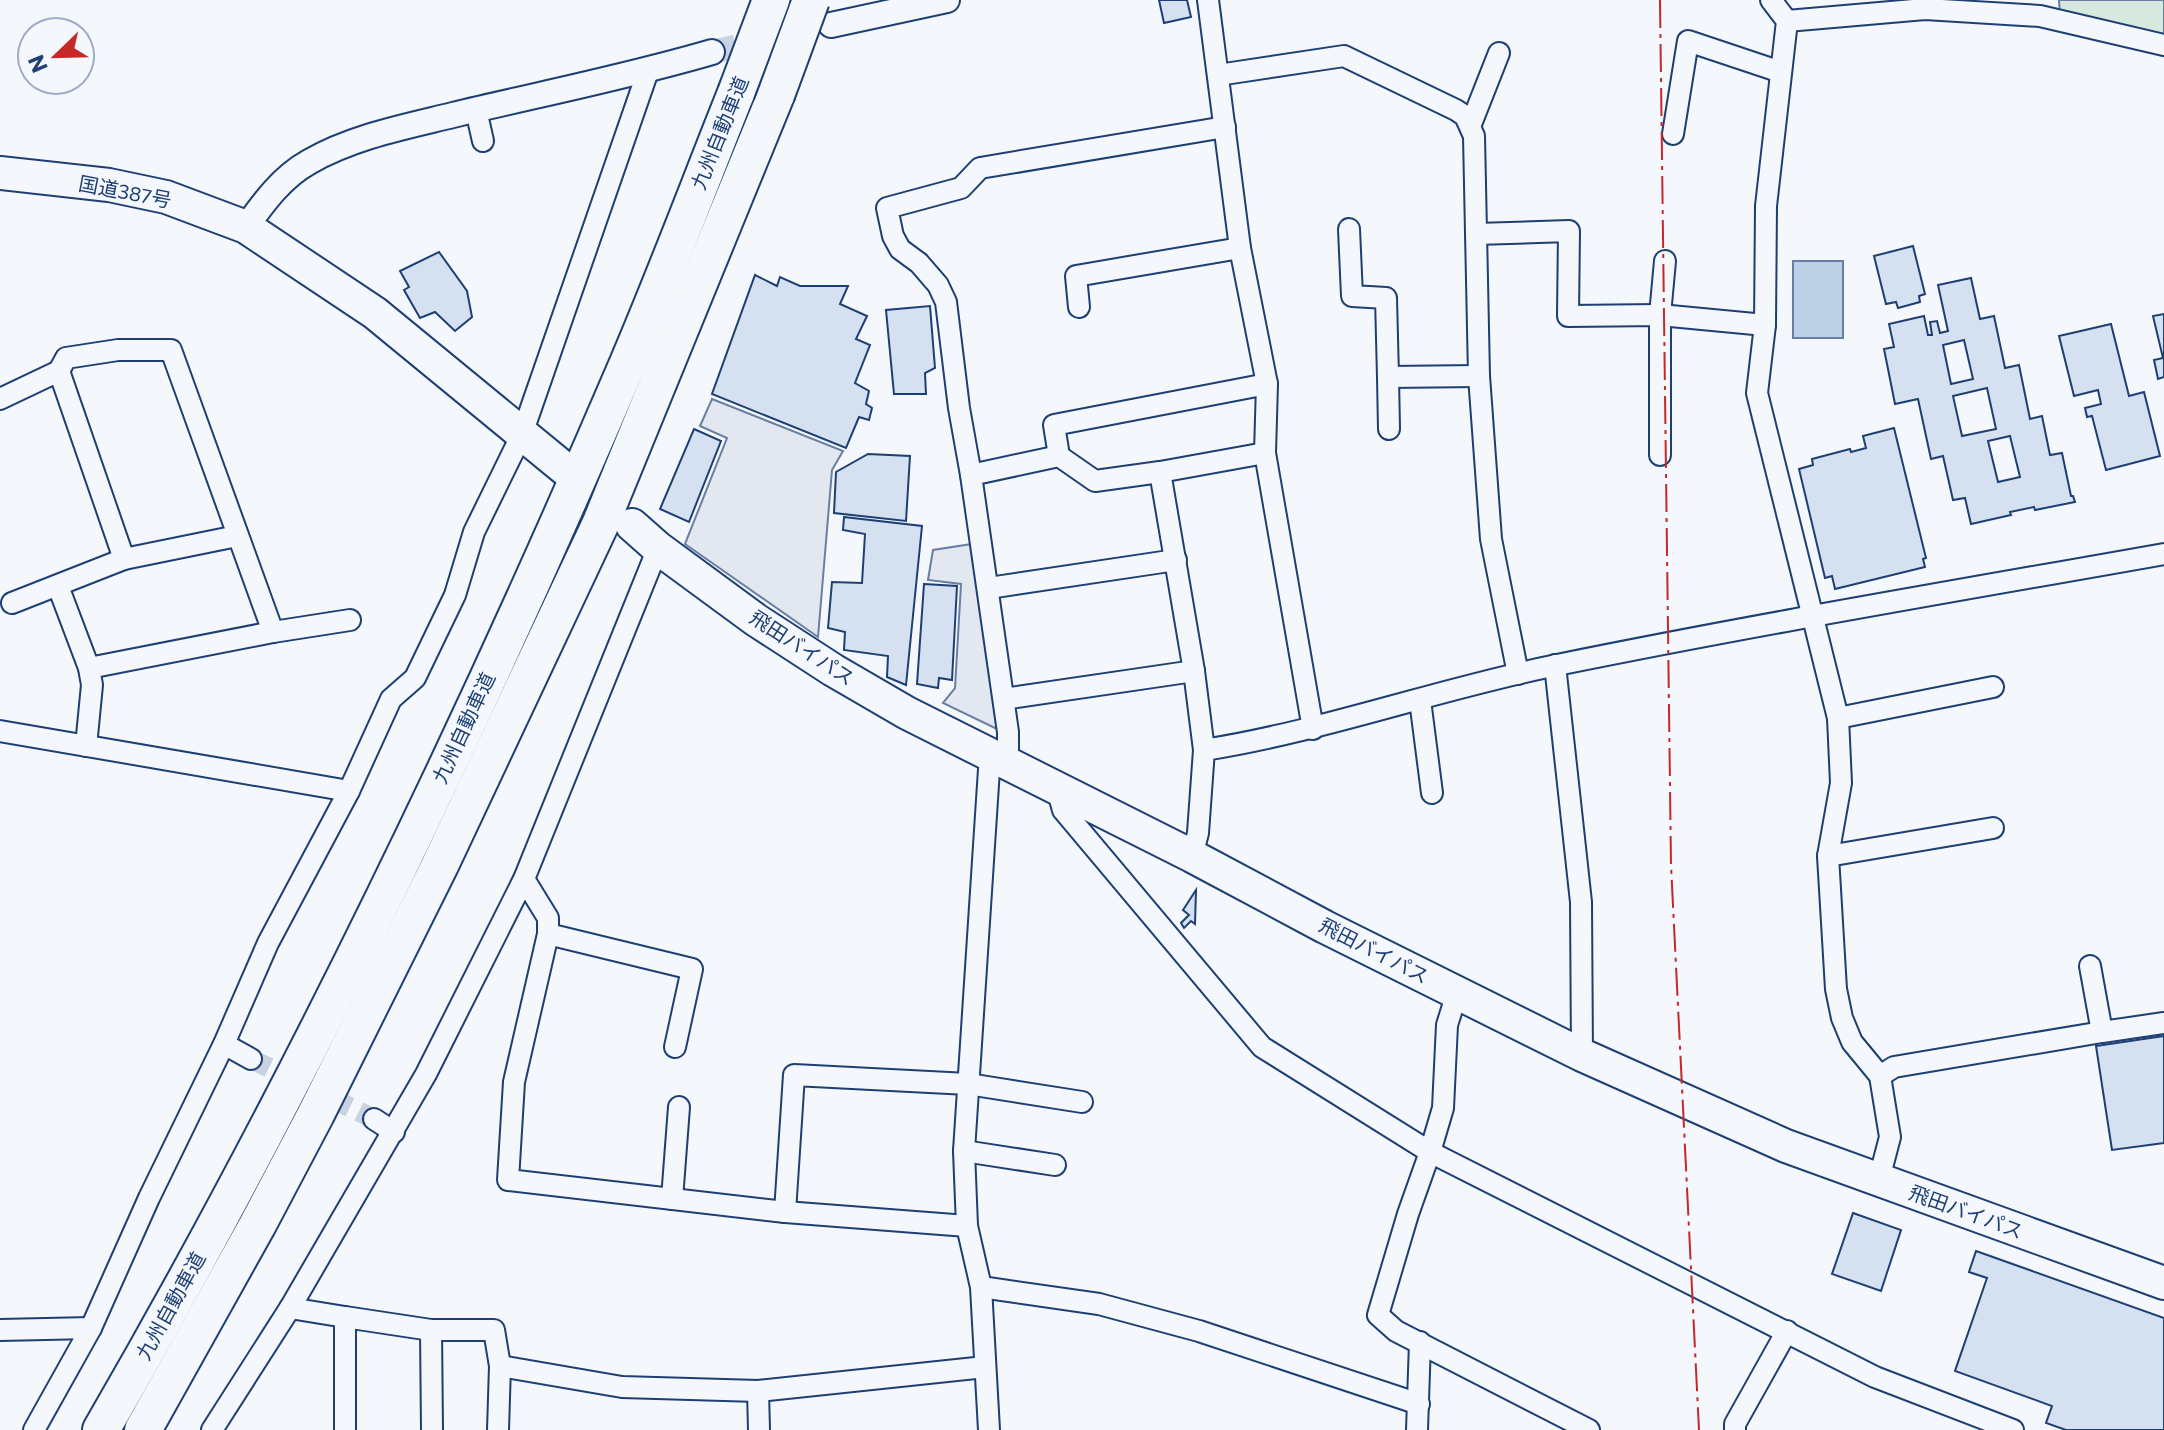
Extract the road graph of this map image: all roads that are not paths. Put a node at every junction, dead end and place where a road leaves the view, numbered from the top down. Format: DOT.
graph roads {
  1 [pos="771,0"];
  2 [pos="947,0"];
  3 [pos="1208,0"];
  4 [pos="1771,0"];
  5 [pos="821,13"];
  6 [pos="1787,21"];
  7 [pos="2164,45"];
  8 [pos="712,52"];
  9 [pos="1499,53"];
  10 [pos="648,71"];
  11 [pos="1781,72"];
  12 [pos="1218,75"];
  13 [pos="476,110"];
  14 [pos="1471,124"];
  15 [pos="1225,127"];
  16 [pos="1673,134"];
  17 [pos="483,141"];
  18 [pos="0,173"];
  19 [pos="246,227"];
  20 [pos="1349,229"];
  21 [pos="1476,234"];
  22 [pos="1240,248"];
  23 [pos="1665,261"];
  24 [pos="1079,307"];
  25 [pos="1660,315"];
  26 [pos="1765,325"];
  27 [pos="59,371"];
  28 [pos="1479,376"];
  29 [pos="1388,377"];
  30 [pos="1267,384"];
  31 [pos="0,399"];
  32 [pos="1389,429"];
  33 [pos="522,434"];
  34 [pos="1265,453"];
  35 [pos="1660,455"];
  36 [pos="1059,456"];
  37 [pos="565,469"];
  38 [pos="1160,472"];
  39 [pos="971,475"];
  40 [pos="632,525"];
  41 [pos="237,536"];
  42 [pos="658,548"];
  43 [pos="2164,554"];
  44 [pos="124,559"];
  45 [pos="1176,560"];
  46 [pos="58,586"];
  47 [pos="989,588"];
  48 [pos="12,603"];
  49 [pos="1813,616"];
  50 [pos="350,620"];
  51 [pos="273,632"];
  52 [pos="1555,665"];
  53 [pos="89,668"];
  54 [pos="1194,671"];
  55 [pos="1518,674"];
  56 [pos="1993,687"];
  57 [pos="1004,699"];
  58 [pos="1420,700"];
  59 [pos="1838,718"];
  60 [pos="1313,729"];
  61 [pos="0,731"];
  62 [pos="86,746"];
  63 [pos="1204,750"];
  64 [pos="999,759"];
  65 [pos="1057,788"];
  66 [pos="349,791"];
  67 [pos="1432,793"];
  68 [pos="1993,828"];
  69 [pos="1192,856"];
  70 [pos="1828,856"];
  71 [pos="524,879"];
  72 [pos="548,934"];
  73 [pos="2090,966"];
  74 [pos="1457,993"];
  75 [pos="2164,1023"];
  76 [pos="2102,1032"];
  77 [pos="224,1044"];
  78 [pos="675,1047"];
  79 [pos="1582,1055"];
  80 [pos="251,1059"];
  81 [pos="1880,1076"];
  82 [pos="968,1084"];
  83 [pos="1082,1102"];
  84 [pos="679,1107"];
  85 [pos="374,1119"];
  86 [pos="394,1132"];
  87 [pos="964,1151"];
  88 [pos="1430,1152"];
  89 [pos="1055,1165"];
  90 [pos="1879,1179"];
  91 [pos="672,1199"];
  92 [pos="785,1212"];
  93 [pos="967,1226"];
  94 [pos="2164,1283"];
  95 [pos="981,1287"];
  96 [pos="290,1308"];
  97 [pos="345,1317"];
  98 [pos="91,1328"];
  99 [pos="0,1330"];
  100 [pos="431,1330"];
  101 [pos="1787,1331"];
  102 [pos="1420,1342"];
  103 [pos="500,1366"];
  104 [pos="985,1367"];
  105 [pos="758,1391"];
  106 [pos="1419,1404"];
  107 [pos="34,1430"];
  108 [pos="101,1430"];
  109 [pos="143,1430"];
  110 [pos="212,1430"];
  111 [pos="345,1430"];
  112 [pos="432,1430"];
  113 [pos="498,1430"];
  114 [pos="759,1430"];
  115 [pos="989,1430"];
  116 [pos="1417,1430"];
  117 [pos="1589,1430"];
  118 [pos="1735,1430"];
  119 [pos="2013,1430"];
  1 -- 108 [label="highway, 九州自動車道, bridge"];
  2 -- 5 [label="street"];
  3 -- 12 [label="street"];
  4 -- 6 [label="street"];
  5 -- 109 [label="highway, 九州自動車道, bridge"];
  6 -- 7 [label="street"];
  6 -- 11 [label="street"];
  8 -- 10 [label="street"];
  9 -- 14 [label="street"];
  10 -- 13 [label="street"];
  10 -- 33 [label="street"];
  11 -- 16 [label="street"];
  11 -- 26 [label="street"];
  12 -- 14 [label="street"];
  12 -- 15 [label="street"];
  13 -- 17 [label="street"];
  13 -- 19 [label="street"];
  14 -- 21 [label="street"];
  15 -- 22 [label="street"];
  15 -- 39 [label="street"];
  18 -- 19 [label="highway, 国道387号"];
  19 -- 33 [label="highway"];
  20 -- 29 [label="street"];
  21 -- 25 [label="street"];
  21 -- 28 [label="street"];
  22 -- 24 [label="street"];
  22 -- 30 [label="street"];
  23 -- 25 [label="street"];
  25 -- 26 [label="street"];
  25 -- 35 [label="street"];
  26 -- 49 [label="street"];
  27 -- 31 [label="street"];
  27 -- 41 [label="street"];
  27 -- 44 [label="street"];
  28 -- 29 [label="street"];
  28 -- 55 [label="street"];
  29 -- 32 [label="street"];
  30 -- 34 [label="street"];
  30 -- 36 [label="street"];
  33 -- 37 [label="highway"];
  33 -- 66 [label="street"];
  34 -- 38 [label="street"];
  34 -- 60 [label="street"];
  36 -- 38 [label="street"];
  36 -- 39 [label="street"];
  38 -- 45 [label="street"];
  39 -- 47 [label="street"];
  40 -- 42 [label="highway, 飛田バイパス"];
  41 -- 44 [label="street"];
  41 -- 51 [label="street"];
  42 -- 64 [label="highway, 飛田バイパス"];
  42 -- 71 [label="street"];
  43 -- 49 [label="street"];
  44 -- 46 [label="street"];
  45 -- 47 [label="street"];
  45 -- 54 [label="street"];
  46 -- 48 [label="street"];
  46 -- 53 [label="street"];
  47 -- 57 [label="street"];
  49 -- 52 [label="street"];
  49 -- 59 [label="street"];
  50 -- 51 [label="street"];
  51 -- 53 [label="street"];
  52 -- 55 [label="street"];
  52 -- 79 [label="street"];
  53 -- 62 [label="street"];
  54 -- 57 [label="street"];
  54 -- 63 [label="street"];
  55 -- 58 [label="street"];
  56 -- 59 [label="street"];
  57 -- 64 [label="street"];
  58 -- 60 [label="street"];
  58 -- 67 [label="street"];
  59 -- 70 [label="street"];
  60 -- 63 [label="street"];
  61 -- 62 [label="street"];
  62 -- 66 [label="street"];
  63 -- 69 [label="street"];
  64 -- 65 [label="highway, 飛田バイパス"];
  64 -- 82 [label="street"];
  65 -- 69 [label="highway, 飛田バイパス"];
  65 -- 88 [label="street"];
  66 -- 77 [label="street"];
  68 -- 70 [label="street"];
  69 -- 74 [label="highway, 飛田バイパス"];
  70 -- 81 [label="street"];
  71 -- 72 [label="street"];
  71 -- 86 [label="street"];
  72 -- 78 [label="street"];
  72 -- 91 [label="street"];
  73 -- 76 [label="street"];
  74 -- 79 [label="highway, 飛田バイパス"];
  74 -- 88 [label="street"];
  75 -- 76 [label="street"];
  76 -- 81 [label="street"];
  77 -- 80 [label="street"];
  77 -- 98 [label="street"];
  79 -- 90 [label="highway, 飛田バイパス"];
  81 -- 90 [label="street"];
  82 -- 83 [label="street"];
  82 -- 87 [label="street"];
  82 -- 92 [label="street"];
  84 -- 91 [label="street"];
  85 -- 86 [label="street"];
  86 -- 96 [label="street"];
  87 -- 89 [label="street"];
  87 -- 93 [label="street"];
  88 -- 101 [label="street"];
  88 -- 102 [label="street"];
  90 -- 94 [label="highway, 飛田バイパス"];
  91 -- 92 [label="street"];
  92 -- 93 [label="street"];
  93 -- 95 [label="street"];
  95 -- 104 [label="street"];
  95 -- 106 [label="street"];
  96 -- 97 [label="street"];
  96 -- 110 [label="street"];
  97 -- 100 [label="street"];
  97 -- 111 [label="street"];
  98 -- 99 [label="street"];
  98 -- 107 [label="street"];
  100 -- 103 [label="street"];
  100 -- 112 [label="street"];
  101 -- 118 [label="street"];
  101 -- 119 [label="street"];
  102 -- 106 [label="street"];
  102 -- 117 [label="street"];
  103 -- 105 [label="street"];
  103 -- 113 [label="street"];
  104 -- 105 [label="street"];
  104 -- 115 [label="street"];
  105 -- 114 [label="street"];
  106 -- 116 [label="street"];
}
